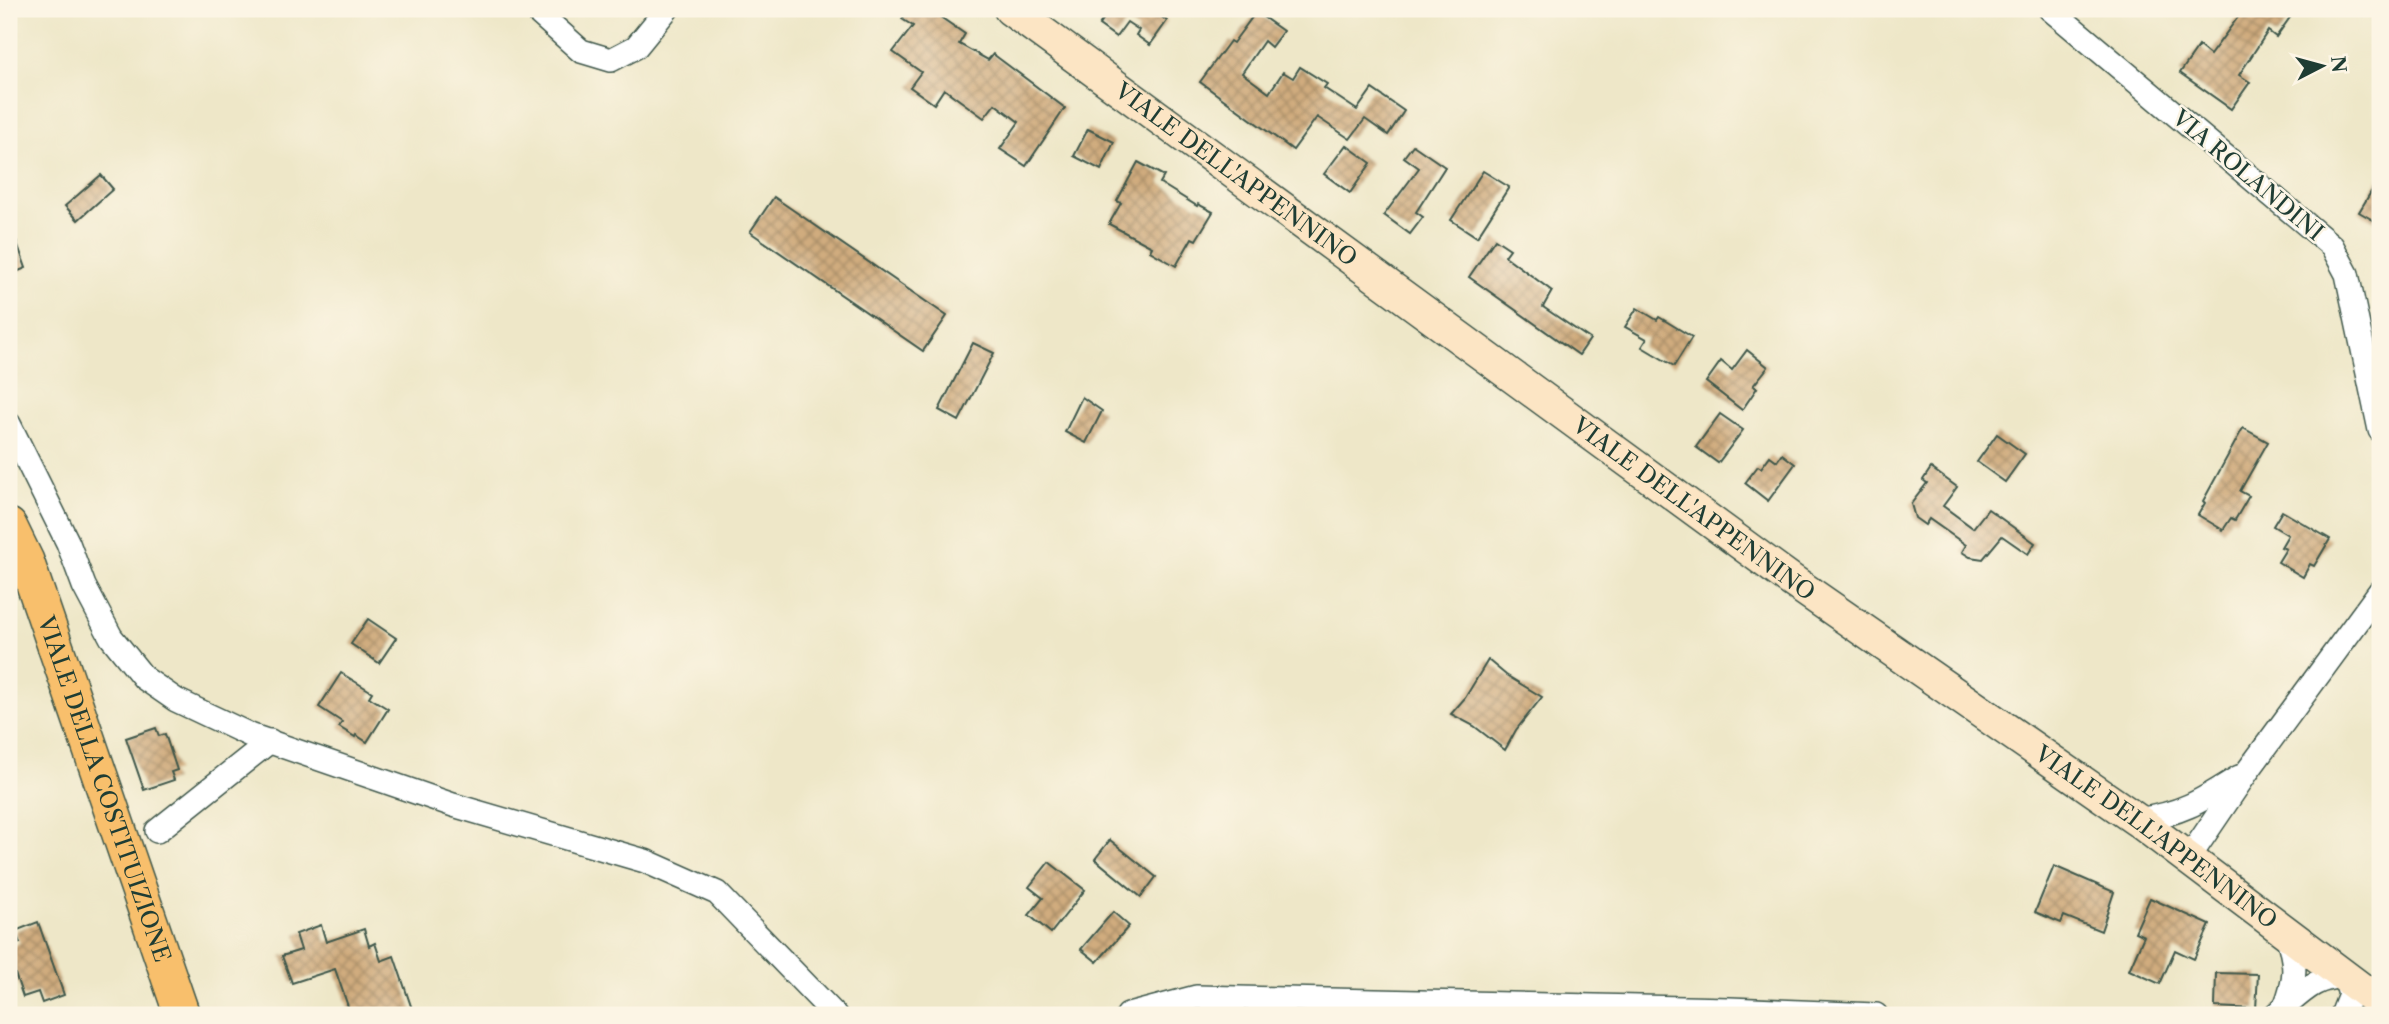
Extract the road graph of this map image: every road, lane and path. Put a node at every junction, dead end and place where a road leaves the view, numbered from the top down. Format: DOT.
graph roads {
  1 [pos="534,9"];
  2 [pos="667,9"];
  3 [pos="1010,9"];
  4 [pos="2050,9"];
  5 [pos="9,424"];
  6 [pos="2380,430"];
  7 [pos="9,526"];
  8 [pos="2380,591"];
  9 [pos="270,741"];
  10 [pos="2248,772"];
  11 [pos="2192,806"];
  12 [pos="2137,820"];
  13 [pos="157,831"];
  14 [pos="2180,853"];
  15 [pos="2287,934"];
  16 [pos="2345,977"];
  17 [pos="2380,1003"];
  18 [pos="2280,1011"];
  19 [pos="1728,1012"];
  20 [pos="182,1015"];
  21 [pos="835,1015"];
  22 [pos="1128,1015"];
  23 [pos="1876,1015"];
  24 [pos="2342,1015"];
  1 -- 2 [label="street"];
  3 -- 12 [label="main road, VIALE DELL'APPENNINO"];
  4 -- 6 [label="street, VIA ROLANDINI"];
  5 -- 9 [label="street"];
  7 -- 20 [label="main road, VIALE DELLA COSTITUIZIONE"];
  8 -- 10 [label="street"];
  9 -- 13 [label="street"];
  9 -- 21 [label="street"];
  10 -- 11 [label="street"];
  10 -- 14 [label="street"];
  11 -- 12 [label="street"];
  11 -- 14 [label="street"];
  12 -- 14 [label="main road, VIALE DELL'APPENNINO"];
  14 -- 15 [label="main road, VIALE DELL'APPENNINO"];
  15 -- 16 [label="main road, VIALE DELL'APPENNINO"];
  15 -- 18 [label="street"];
  16 -- 17 [label="main road, VIALE DELL'APPENNINO"];
  16 -- 18 [label="street"];
  16 -- 24 [label="street"];
  19 -- 22 [label="street"];
  19 -- 23 [label="street"];
}
